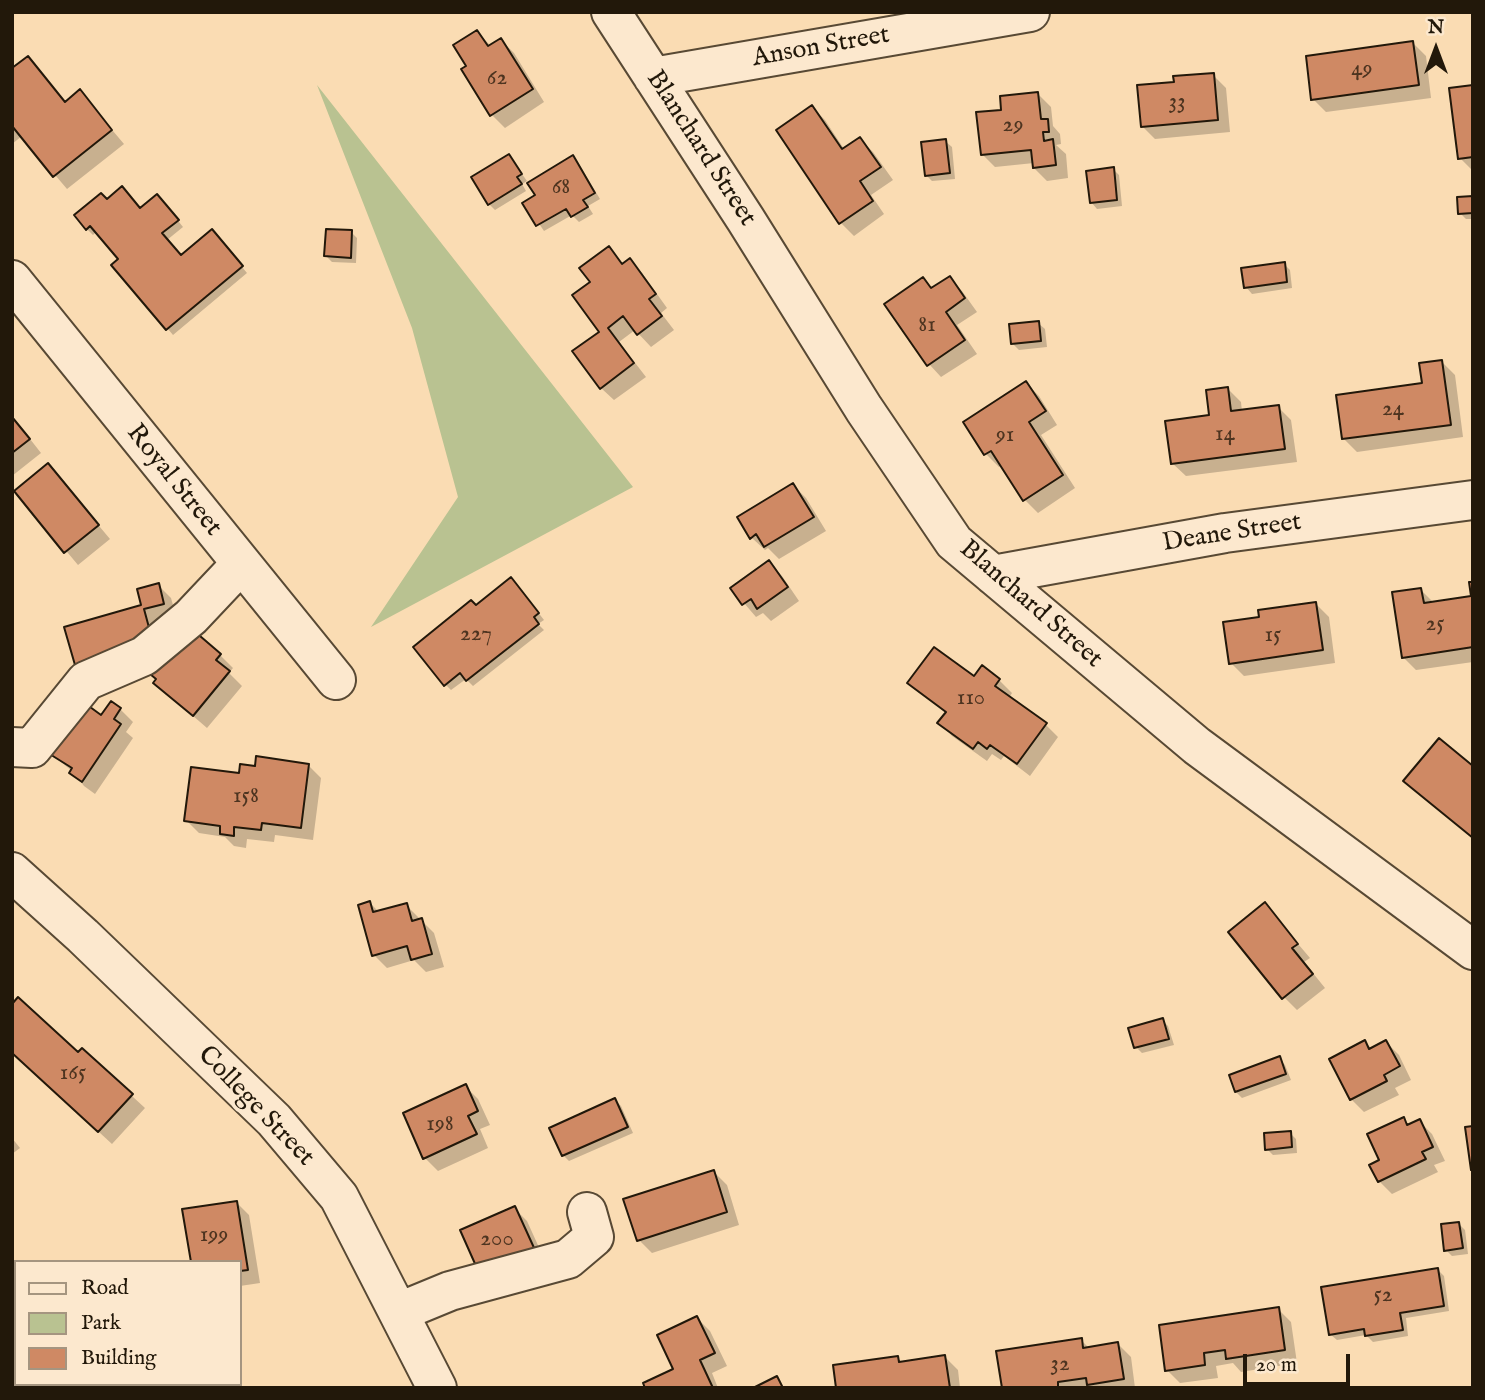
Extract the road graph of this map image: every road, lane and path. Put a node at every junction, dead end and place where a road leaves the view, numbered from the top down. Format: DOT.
graph roads {
  1 [pos="611,12"];
  2 [pos="1030,12"];
  3 [pos="653,77"];
  4 [pos="12,280"];
  5 [pos="1473,500"];
  6 [pos="241,564"];
  7 [pos="993,575"];
  8 [pos="336,680"];
  9 [pos="12,747"];
  10 [pos="12,872"];
  11 [pos="1473,950"];
  12 [pos="587,1212"];
  13 [pos="399,1311"];
  14 [pos="427,1386"];
  1 -- 3 [label="street, Blanchard Street"];
  2 -- 3 [label="street, Anson Street"];
  3 -- 7 [label="street, Blanchard Street"];
  4 -- 6 [label="street, Royal Street"];
  5 -- 7 [label="street, Deane Street"];
  6 -- 8 [label="street, Royal Street"];
  6 -- 9 [label="street"];
  7 -- 11 [label="street, Blanchard Street"];
  10 -- 13 [label="street, College Street"];
  12 -- 13 [label="street"];
  13 -- 14 [label="street, College Street"];
}
